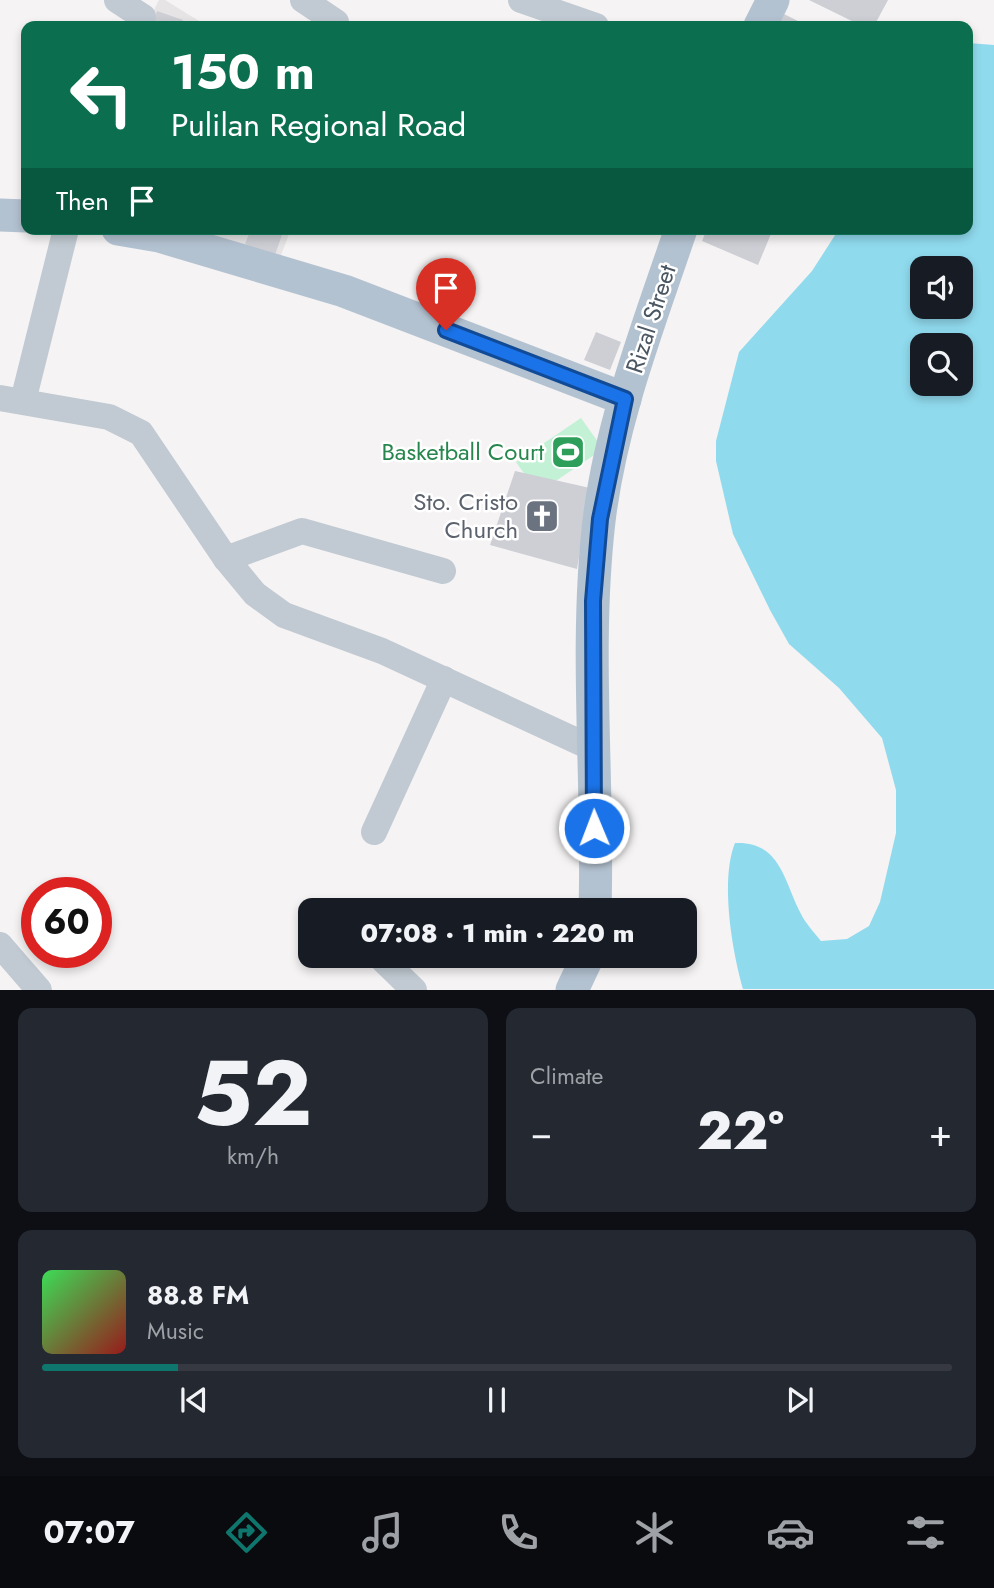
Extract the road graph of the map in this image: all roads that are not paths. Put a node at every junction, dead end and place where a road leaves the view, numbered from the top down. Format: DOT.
graph roads {
  1 [pos="117,0"];
  2 [pos="303,0"];
  3 [pos="521,0"];
  4 [pos="773,0"];
  5 [pos="144,15"];
  6 [pos="595,17"];
  7 [pos="334,21"];
  8 [pos="762,21"];
  9 [pos="0,215"];
  10 [pos="21,216"];
  11 [pos="64,235"];
  12 [pos="153,235"];
  13 [pos="679,235"];
  14 [pos="625,399"];
  15 [pos="12,400"];
  16 [pos="226,559"];
  17 [pos="443,571"];
  18 [pos="444,679"];
  19 [pos="592,748"];
  20 [pos="373,832"];
  21 [pos="595,898"];
  22 [pos="0,945"];
  23 [pos="392,968"];
  24 [pos="582,968"];
  25 [pos="39,989"];
  26 [pos="414,989"];
  27 [pos="572,989"];
  1 -- 5 [label="street"];
  2 -- 7 [label="street"];
  3 -- 6 [label="street"];
  4 -- 8 [label="main road"];
  9 -- 10 [label="main road"];
  11 -- 15 [label="street"];
  12 -- 14 [label="main road"];
  13 -- 14 [label="main road, Rizal Street"];
  14 -- 19 [label="main road, Rizal Street"];
  15 -- 16 [label="street"];
  16 -- 17 [label="street"];
  16 -- 18 [label="street"];
  18 -- 19 [label="street"];
  18 -- 20 [label="street"];
  19 -- 21 [label="main road, Rizal Street"];
  22 -- 25 [label="street"];
  23 -- 26 [label="street"];
  24 -- 27 [label="main road"];
}
